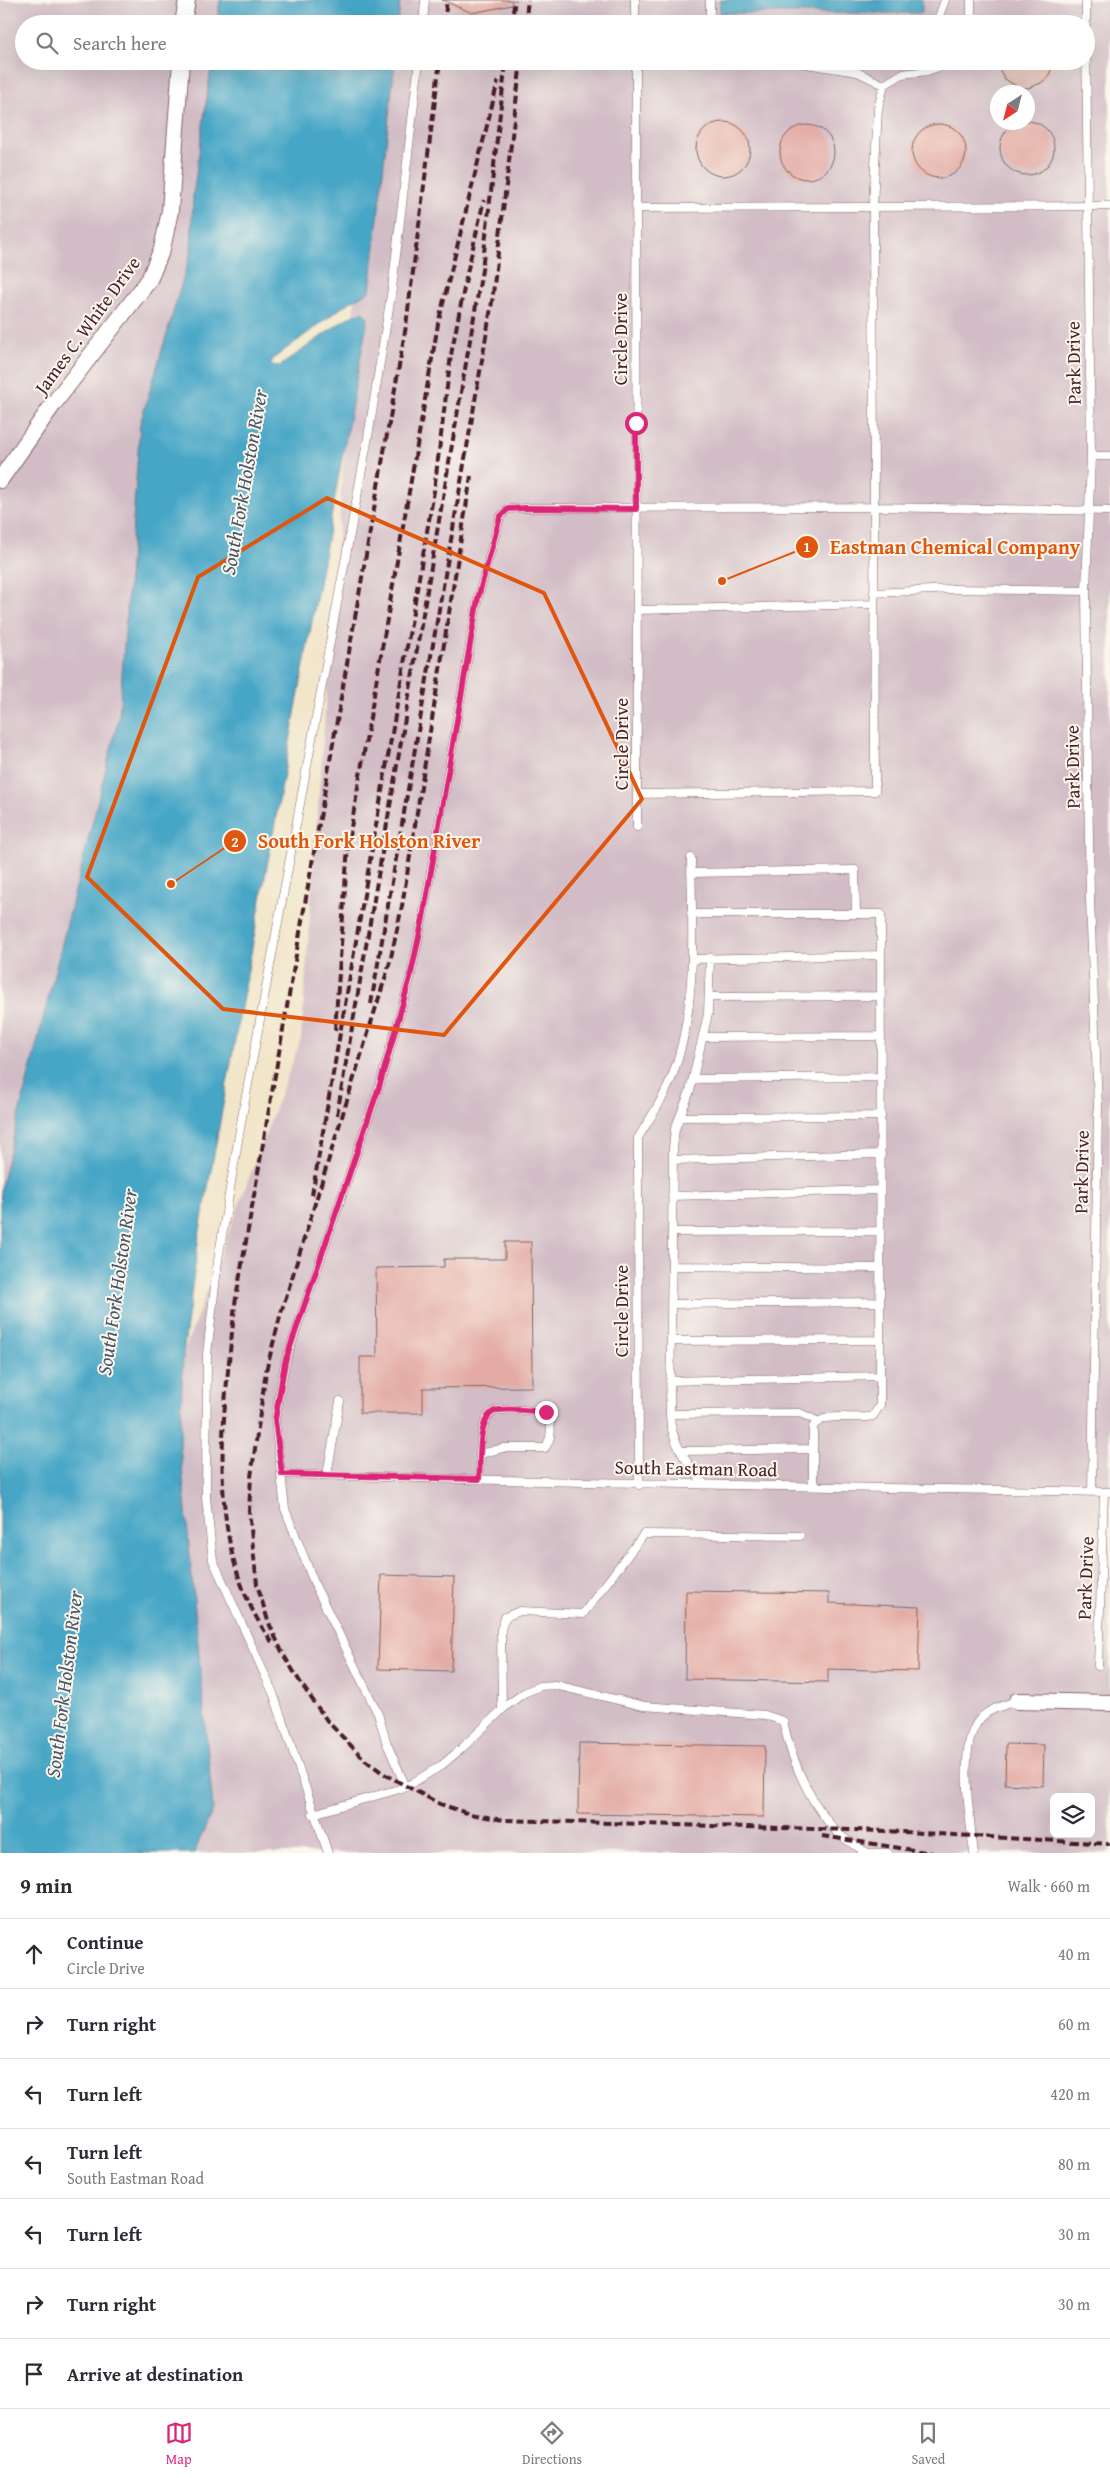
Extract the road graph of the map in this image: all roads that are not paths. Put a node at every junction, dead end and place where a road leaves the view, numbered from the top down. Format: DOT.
graph roads {
  1 [pos="187,0"];
  2 [pos="426,0"];
  3 [pos="635,0"];
  4 [pos="710,0"];
  5 [pos="945,0"];
  6 [pos="971,0"];
  7 [pos="1086,0"];
  8 [pos="185,15"];
  9 [pos="424,15"];
  10 [pos="635,15"];
  11 [pos="710,15"];
  12 [pos="940,15"];
  13 [pos="971,15"];
  14 [pos="1086,15"];
  15 [pos="180,70"];
  16 [pos="418,70"];
  17 [pos="636,70"];
  18 [pos="843,70"];
  19 [pos="930,70"];
  20 [pos="1086,70"];
  21 [pos="884,85"];
  22 [pos="1088,205"];
  23 [pos="873,206"];
  24 [pos="1110,206"];
  25 [pos="637,208"];
  26 [pos="1090,456"];
  27 [pos="1110,456"];
  28 [pos="0,480"];
  29 [pos="874,507"];
  30 [pos="636,509"];
  31 [pos="1090,510"];
  32 [pos="1110,511"];
  33 [pos="1086,591"];
  34 [pos="874,593"];
  35 [pos="874,604"];
  36 [pos="637,610"];
  37 [pos="637,794"];
  38 [pos="637,828"];
  39 [pos="691,858"];
  40 [pos="691,873"];
  41 [pos="856,913"];
  42 [pos="692,914"];
  43 [pos="881,955"];
  44 [pos="692,958"];
  45 [pos="710,958"];
  46 [pos="881,996"];
  47 [pos="709,997"];
  48 [pos="881,1036"];
  49 [pos="703,1037"];
  50 [pos="881,1077"];
  51 [pos="693,1079"];
  52 [pos="881,1116"];
  53 [pos="680,1117"];
  54 [pos="881,1154"];
  55 [pos="673,1160"];
  56 [pos="880,1190"];
  57 [pos="672,1196"];
  58 [pos="880,1231"];
  59 [pos="672,1232"];
  60 [pos="672,1266"];
  61 [pos="880,1268"];
  62 [pos="880,1302"];
  63 [pos="671,1304"];
  64 [pos="880,1340"];
  65 [pos="671,1341"];
  66 [pos="880,1376"];
  67 [pos="670,1380"];
  68 [pos="340,1401"];
  69 [pos="670,1414"];
  70 [pos="817,1421"];
  71 [pos="813,1449"];
  72 [pos="681,1451"];
  73 [pos="482,1454"];
  74 [pos="282,1474"];
  75 [pos="326,1475"];
  76 [pos="479,1479"];
  77 [pos="639,1484"];
  78 [pos="705,1485"];
  79 [pos="813,1486"];
  80 [pos="1092,1492"];
  81 [pos="1107,1492"];
  82 [pos="800,1536"];
  83 [pos="1098,1666"];
  84 [pos="1017,1701"];
  85 [pos="1110,1703"];
  86 [pos="502,1710"];
  87 [pos="406,1787"];
  88 [pos="313,1814"];
  89 [pos="866,1852"];
  90 [pos="328,1853"];
  91 [pos="858,1853"];
  92 [pos="888,1853"];
  93 [pos="974,1853"];
  1 -- 8 [label="street"];
  2 -- 9 [label="lane"];
  3 -- 10 [label="lane"];
  4 -- 11 [label="lane"];
  5 -- 12 [label="lane"];
  6 -- 13 [label="lane"];
  7 -- 14 [label="lane"];
  15 -- 28 [label="street, James C. White Drive"];
  16 -- 88 [label="lane"];
  17 -- 25 [label="lane, Circle Drive"];
  18 -- 21 [label="lane"];
  19 -- 21 [label="lane"];
  20 -- 22 [label="lane, Park Drive"];
  21 -- 23 [label="lane"];
  22 -- 23 [label="lane"];
  22 -- 24 [label="lane"];
  22 -- 26 [label="lane, Park Drive"];
  23 -- 25 [label="lane"];
  23 -- 29 [label="lane"];
  25 -- 30 [label="lane, Circle Drive"];
  26 -- 27 [label="lane"];
  26 -- 31 [label="lane, Park Drive"];
  29 -- 30 [label="lane"];
  29 -- 31 [label="lane"];
  29 -- 34 [label="lane"];
  30 -- 36 [label="lane, Circle Drive"];
  30 -- 74 [label="lane"];
  31 -- 32 [label="lane"];
  31 -- 33 [label="lane, Park Drive"];
  33 -- 34 [label="lane"];
  33 -- 80 [label="lane, Park Drive"];
  34 -- 35 [label="lane"];
  35 -- 36 [label="lane"];
  35 -- 37 [label="lane"];
  36 -- 37 [label="lane, Circle Drive"];
  37 -- 38 [label="lane, Circle Drive"];
  39 -- 40 [label="lane"];
  40 -- 41 [label="lane"];
  40 -- 42 [label="lane"];
  41 -- 42 [label="lane"];
  41 -- 43 [label="lane"];
  42 -- 44 [label="lane"];
  43 -- 45 [label="lane"];
  43 -- 46 [label="lane"];
  44 -- 45 [label="lane"];
  44 -- 77 [label="lane, Circle Drive"];
  45 -- 47 [label="lane"];
  46 -- 47 [label="lane"];
  46 -- 48 [label="lane"];
  47 -- 49 [label="lane"];
  48 -- 49 [label="lane"];
  48 -- 50 [label="lane"];
  49 -- 51 [label="lane"];
  50 -- 51 [label="lane"];
  50 -- 52 [label="lane"];
  51 -- 53 [label="lane"];
  52 -- 53 [label="lane"];
  52 -- 54 [label="lane"];
  53 -- 55 [label="lane"];
  54 -- 55 [label="lane"];
  54 -- 56 [label="lane"];
  55 -- 57 [label="lane"];
  56 -- 57 [label="lane"];
  56 -- 58 [label="lane"];
  57 -- 59 [label="lane"];
  58 -- 59 [label="lane"];
  58 -- 61 [label="lane"];
  59 -- 60 [label="lane"];
  60 -- 61 [label="lane"];
  60 -- 63 [label="lane"];
  61 -- 62 [label="lane"];
  62 -- 63 [label="lane"];
  62 -- 64 [label="lane"];
  63 -- 65 [label="lane"];
  64 -- 65 [label="lane"];
  64 -- 66 [label="lane"];
  65 -- 67 [label="lane"];
  66 -- 67 [label="lane"];
  66 -- 70 [label="lane"];
  67 -- 69 [label="lane"];
  68 -- 75 [label="lane"];
  69 -- 70 [label="lane"];
  69 -- 72 [label="lane"];
  70 -- 71 [label="lane"];
  71 -- 72 [label="lane"];
  71 -- 79 [label="lane"];
  72 -- 78 [label="lane"];
  73 -- 73 [label="lane"];
  73 -- 76 [label="lane"];
  74 -- 75 [label="lane, South Eastman Road"];
  74 -- 87 [label="lane"];
  75 -- 76 [label="lane, South Eastman Road"];
  76 -- 77 [label="lane, South Eastman Road"];
  77 -- 78 [label="lane, South Eastman Road"];
  78 -- 79 [label="lane, South Eastman Road"];
  79 -- 80 [label="lane, South Eastman Road"];
  80 -- 81 [label="lane, South Eastman Road"];
  81 -- 83 [label="lane, Park Drive"];
  82 -- 86 [label="lane"];
  84 -- 85 [label="street"];
  84 -- 93 [label="lane"];
  86 -- 87 [label="lane"];
  86 -- 89 [label="lane"];
  87 -- 88 [label="lane"];
  88 -- 90 [label="lane"];
  89 -- 91 [label="lane"];
  89 -- 92 [label="lane"];
}
